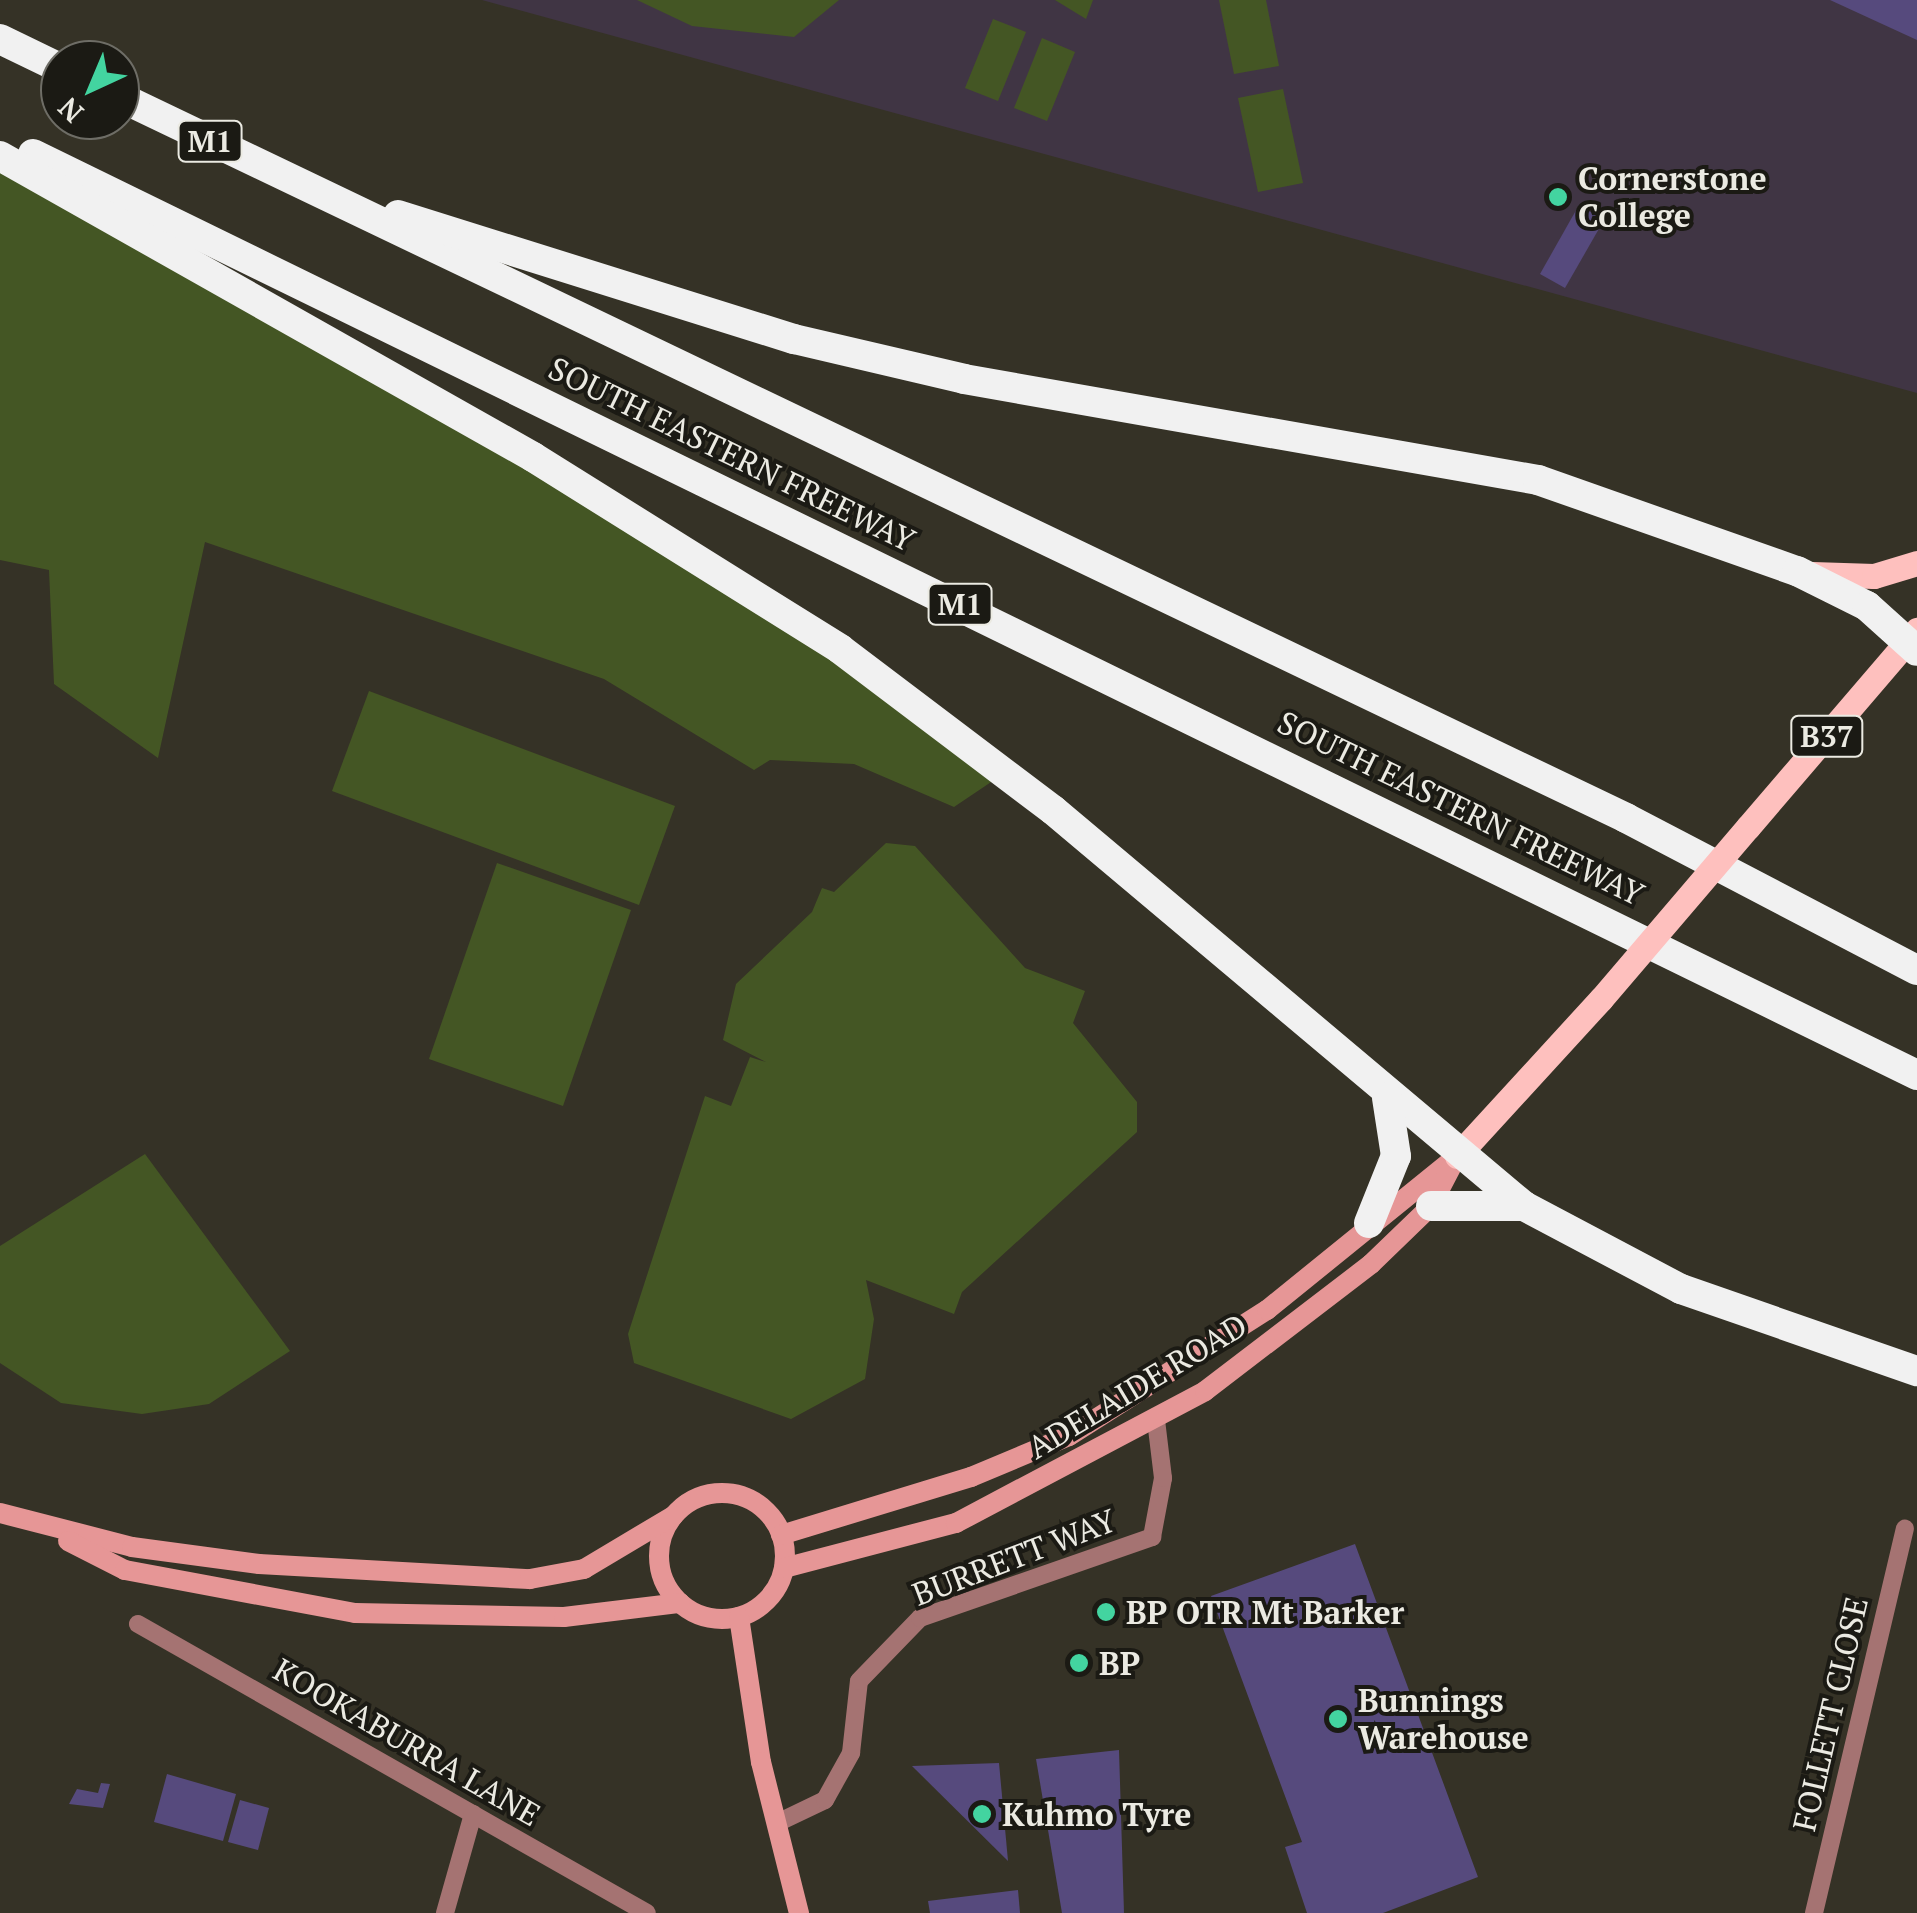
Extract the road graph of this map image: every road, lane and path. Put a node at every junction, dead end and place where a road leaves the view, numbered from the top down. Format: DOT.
graph roads {
  1 [pos="0,39"];
  2 [pos="40,58"];
  3 [pos="140,107"];
  4 [pos="0,138"];
  5 [pos="0,156"];
  6 [pos="300,184"];
  7 [pos="1917,563"];
  8 [pos="1797,572"];
  9 [pos="1913,642"];
  10 [pos="1917,970"];
  11 [pos="1917,1075"];
  12 [pos="1387,1098"];
  13 [pos="1457,1156"];
  14 [pos="1430,1206"];
  15 [pos="1524,1206"];
  16 [pos="1370,1223"];
  17 [pos="1917,1371"];
  18 [pos="1156,1420"];
  19 [pos="0,1512"];
  20 [pos="672,1516"];
  21 [pos="40,1526"];
  22 [pos="1905,1529"];
  23 [pos="782,1534"];
  24 [pos="784,1568"];
  25 [pos="680,1603"];
  26 [pos="739,1617"];
  27 [pos="138,1624"];
  28 [pos="472,1814"];
  29 [pos="776,1823"];
  30 [pos="445,1913"];
  31 [pos="647,1913"];
  32 [pos="800,1913"];
  33 [pos="1814,1913"];
  1 -- 2 [label="highway"];
  3 -- 6 [label="highway, SOUTH EASTERN FREEWAY / M1"];
  4 -- 11 [label="highway, SOUTH EASTERN FREEWAY / M1"];
  5 -- 12 [label="highway"];
  6 -- 8 [label="highway"];
  6 -- 10 [label="highway, SOUTH EASTERN FREEWAY / M1"];
  7 -- 8 [label="main road"];
  8 -- 9 [label="highway"];
  9 -- 13 [label="main road, ADELAIDE ROAD / B37, bridge"];
  12 -- 13 [label="highway"];
  12 -- 16 [label="highway"];
  13 -- 14 [label="main road, ADELAIDE ROAD / B37"];
  13 -- 15 [label="highway"];
  13 -- 16 [label="main road, ADELAIDE ROAD / B37"];
  14 -- 15 [label="highway"];
  14 -- 18 [label="main road, ADELAIDE ROAD / B37"];
  15 -- 17 [label="highway"];
  16 -- 23 [label="main road, ADELAIDE ROAD / B37"];
  18 -- 24 [label="main road, ADELAIDE ROAD / B37"];
  18 -- 29 [label="street, BURRETT WAY"];
  19 -- 21 [label="main road"];
  20 -- 21 [label="main road"];
  20 -- 23 [label="main road"];
  20 -- 25 [label="main road"];
  21 -- 25 [label="main road"];
  22 -- 33 [label="street, FOLLETT CLOSE"];
  23 -- 24 [label="main road"];
  24 -- 26 [label="main road"];
  25 -- 26 [label="main road"];
  26 -- 29 [label="main road"];
  27 -- 28 [label="street, KOOKABURRA LANE"];
  28 -- 30 [label="street"];
  28 -- 31 [label="street, KOOKABURRA LANE"];
  29 -- 32 [label="main road"];
}
